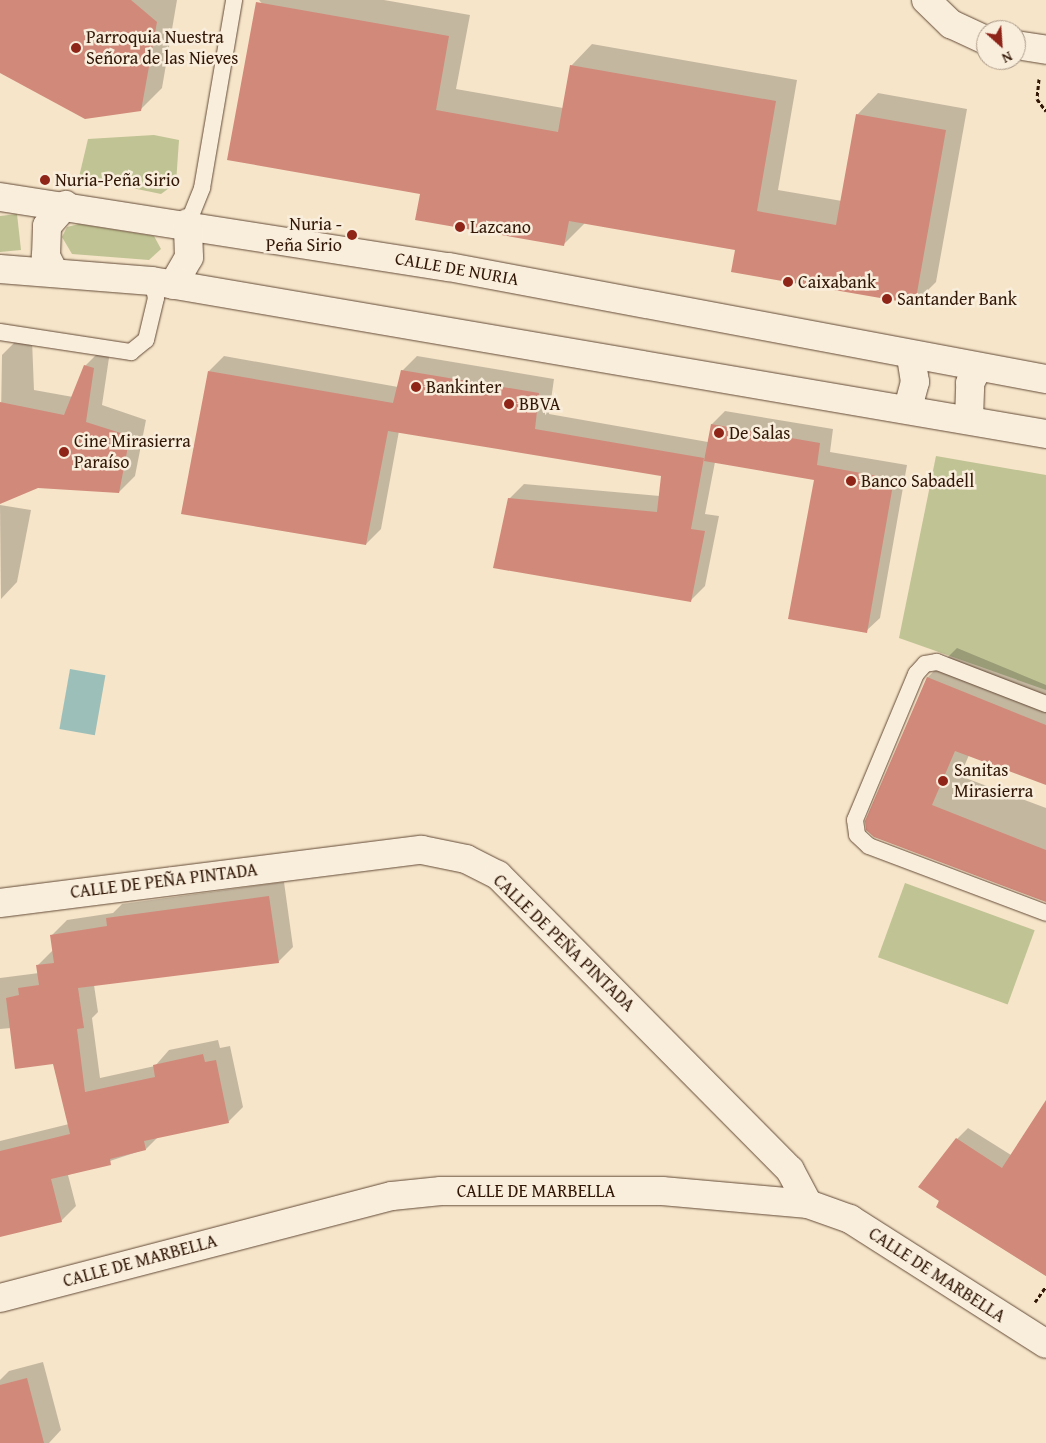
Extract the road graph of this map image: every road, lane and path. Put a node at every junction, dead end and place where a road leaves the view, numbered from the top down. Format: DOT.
graph roads {
  1 [pos="234,0"];
  2 [pos="934,3"];
  3 [pos="976,35"];
  4 [pos="1026,50"];
  5 [pos="1044,60"];
  6 [pos="1046,111"];
  7 [pos="0,197"];
  8 [pos="65,205"];
  9 [pos="188,223"];
  10 [pos="0,269"];
  11 [pos="53,270"];
  12 [pos="162,283"];
  13 [pos="0,332"];
  14 [pos="911,356"];
  15 [pos="978,368"];
  16 [pos="1046,379"];
  17 [pos="908,408"];
  18 [pos="969,419"];
  19 [pos="1046,434"];
  20 [pos="1046,704"];
  21 [pos="0,902"];
  22 [pos="1046,913"];
  23 [pos="808,1204"];
  24 [pos="0,1298"];
  25 [pos="1046,1344"];
  1 -- 9 [label="lane"];
  2 -- 3 [label="street"];
  4 -- 5 [label="street"];
  5 -- 6 [label="path"];
  7 -- 8 [label="street, CALLE DE NURIA"];
  8 -- 9 [label="street, CALLE DE NURIA"];
  8 -- 11 [label="street"];
  9 -- 12 [label="street"];
  9 -- 14 [label="street, CALLE DE NURIA"];
  10 -- 11 [label="street"];
  11 -- 12 [label="street"];
  12 -- 13 [label="lane"];
  12 -- 17 [label="street"];
  14 -- 15 [label="street, CALLE DE NURIA"];
  14 -- 17 [label="street"];
  15 -- 16 [label="street, CALLE DE NURIA"];
  15 -- 18 [label="street"];
  17 -- 18 [label="street"];
  18 -- 19 [label="street"];
  20 -- 22 [label="lane"];
  21 -- 23 [label="street, CALLE DE PEÑA PINTADA"];
  23 -- 24 [label="street, CALLE DE MARBELLA"];
  23 -- 25 [label="street, CALLE DE MARBELLA"];
}
